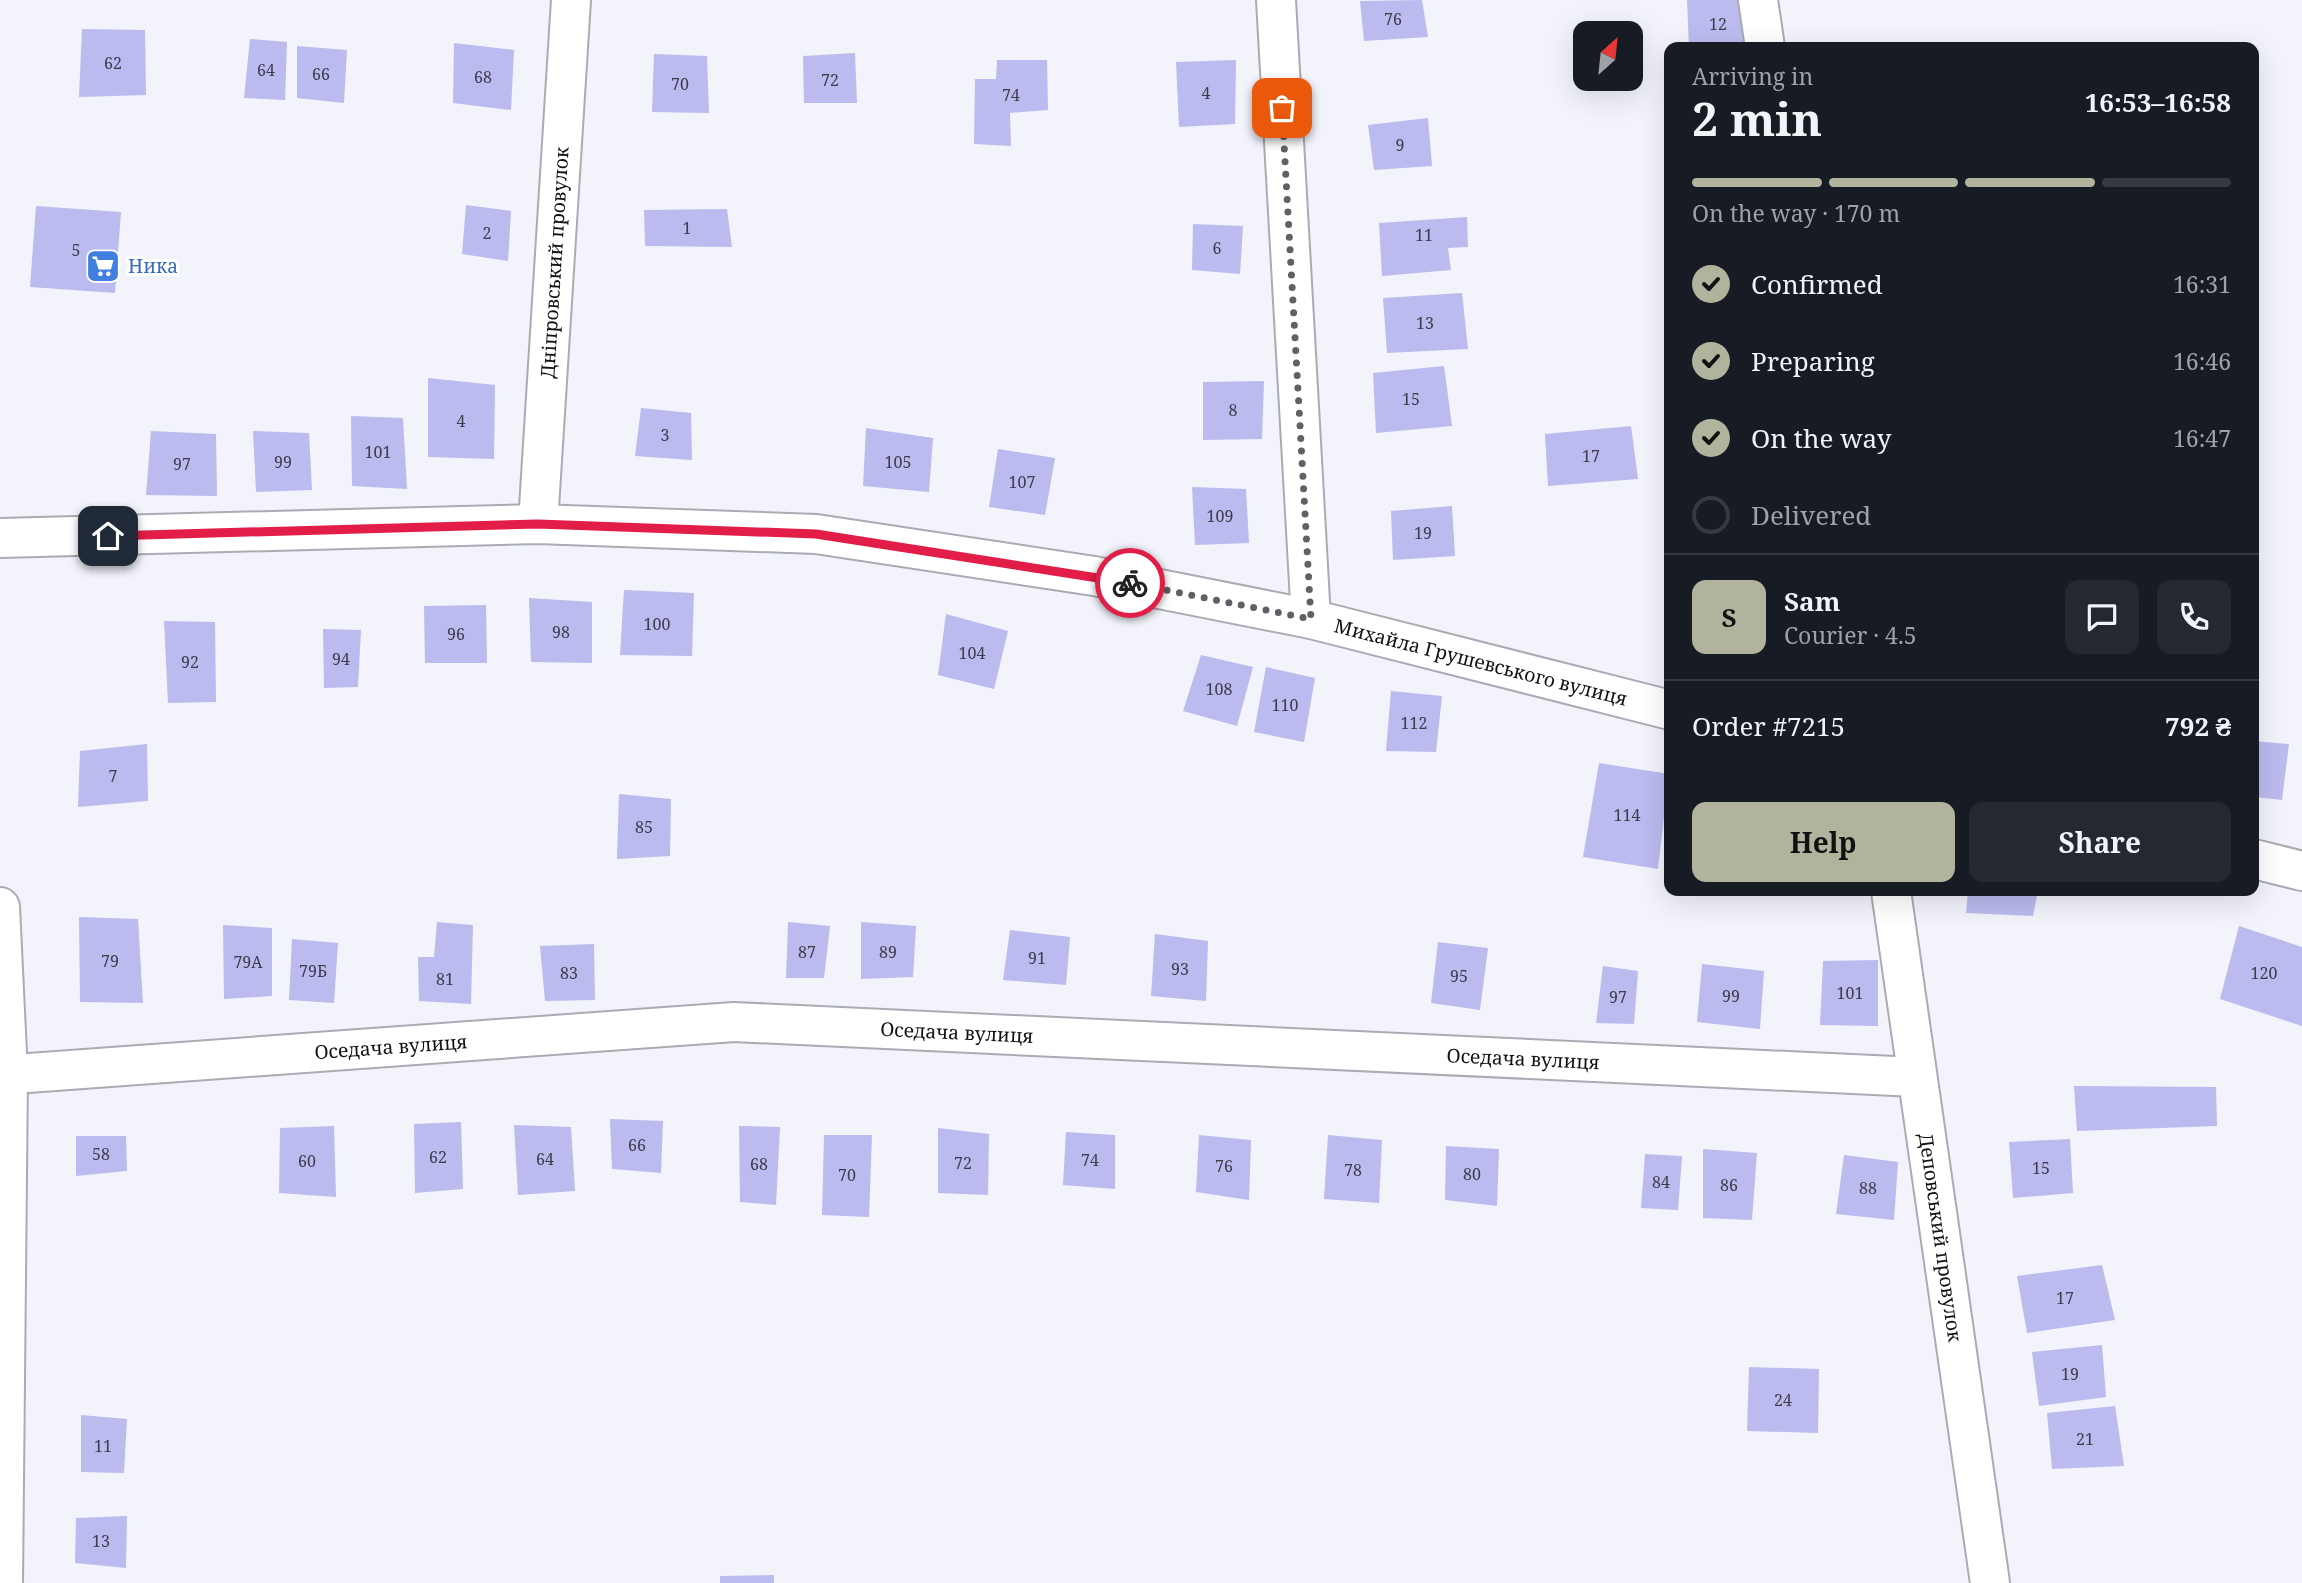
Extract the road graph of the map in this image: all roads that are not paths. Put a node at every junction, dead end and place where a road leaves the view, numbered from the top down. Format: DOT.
graph roads {
  1 [pos="571,0"];
  2 [pos="1276,0"];
  3 [pos="1758,0"];
  4 [pos="1764,42"];
  5 [pos="538,524"];
  6 [pos="0,538"];
  7 [pos="1311,619"];
  8 [pos="1664,708"];
  9 [pos="2259,860"];
  10 [pos="2302,871"];
  11 [pos="1892,896"];
  12 [pos="0,907"];
  13 [pos="4,1074"];
  14 [pos="1916,1077"];
  15 [pos="3,1583"];
  16 [pos="1990,1583"];
  1 -- 5 [label="street, Дніпровський провулок"];
  2 -- 7 [label="street"];
  3 -- 4 [label="street"];
  5 -- 6 [label="street, Михайла Грушевського вулиця"];
  5 -- 7 [label="street, Михайла Грушевського вулиця"];
  7 -- 8 [label="street, Михайла Грушевського вулиця"];
  9 -- 10 [label="street"];
  11 -- 14 [label="street, Деповський провулок"];
  12 -- 13 [label="street"];
  13 -- 14 [label="street, Оседача вулиця"];
  13 -- 15 [label="street"];
  14 -- 16 [label="street, Деповський провулок"];
}
